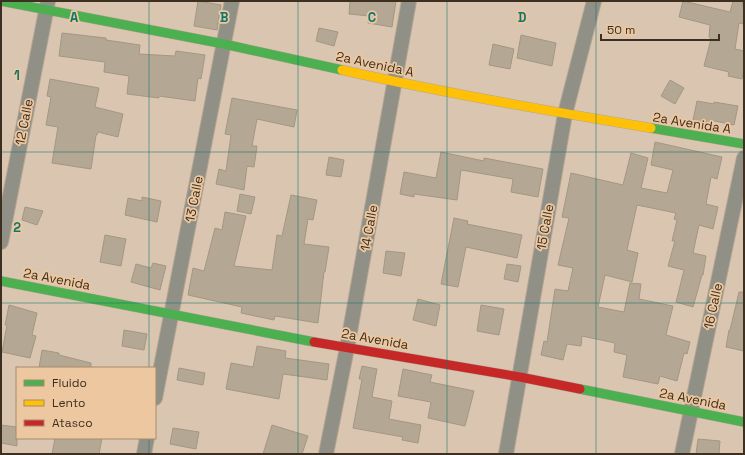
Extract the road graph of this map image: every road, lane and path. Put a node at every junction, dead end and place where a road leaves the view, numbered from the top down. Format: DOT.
graph roads {
  1 [pos="1,1"];
  2 [pos="232,1"];
  3 [pos="409,1"];
  4 [pos="594,1"];
  5 [pos="47,5"];
  6 [pos="224,44"];
  7 [pos="395,82"];
  8 [pos="565,114"];
  9 [pos="744,144"];
  10 [pos="744,158"];
  11 [pos="1,242"];
  12 [pos="1,281"];
  13 [pos="171,315"];
  14 [pos="347,348"];
  15 [pos="520,377"];
  16 [pos="156,393"];
  17 [pos="691,413"];
  18 [pos="744,422"];
  19 [pos="147,439"];
  20 [pos="144,454"];
  21 [pos="326,454"];
  22 [pos="506,454"];
  23 [pos="682,454"];
  1 -- 5 [label="street, 2a Avenida A"];
  2 -- 6 [label="street, 13 Calle"];
  3 -- 7 [label="street, 14 Calle"];
  4 -- 8 [label="street, 15 Calle"];
  5 -- 6 [label="street, 2a Avenida A"];
  5 -- 11 [label="street, 12 Calle"];
  6 -- 7 [label="street, 2a Avenida A"];
  6 -- 13 [label="street, 13 Calle"];
  7 -- 8 [label="street, 2a Avenida A"];
  7 -- 14 [label="street, 14 Calle"];
  8 -- 9 [label="street, 2a Avenida A"];
  8 -- 15 [label="street, 15 Calle"];
  10 -- 17 [label="street, 16 Calle"];
  12 -- 13 [label="street, 2a Avenida"];
  13 -- 14 [label="street, 2a Avenida"];
  13 -- 16 [label="street, 13 Calle"];
  14 -- 15 [label="street, 2a Avenida"];
  14 -- 21 [label="street, 14 Calle"];
  15 -- 17 [label="street, 2a Avenida"];
  15 -- 22 [label="street, 15 Calle"];
  17 -- 18 [label="street, 2a Avenida"];
  17 -- 23 [label="street, 16 Calle"];
  19 -- 20 [label="street"];
}
